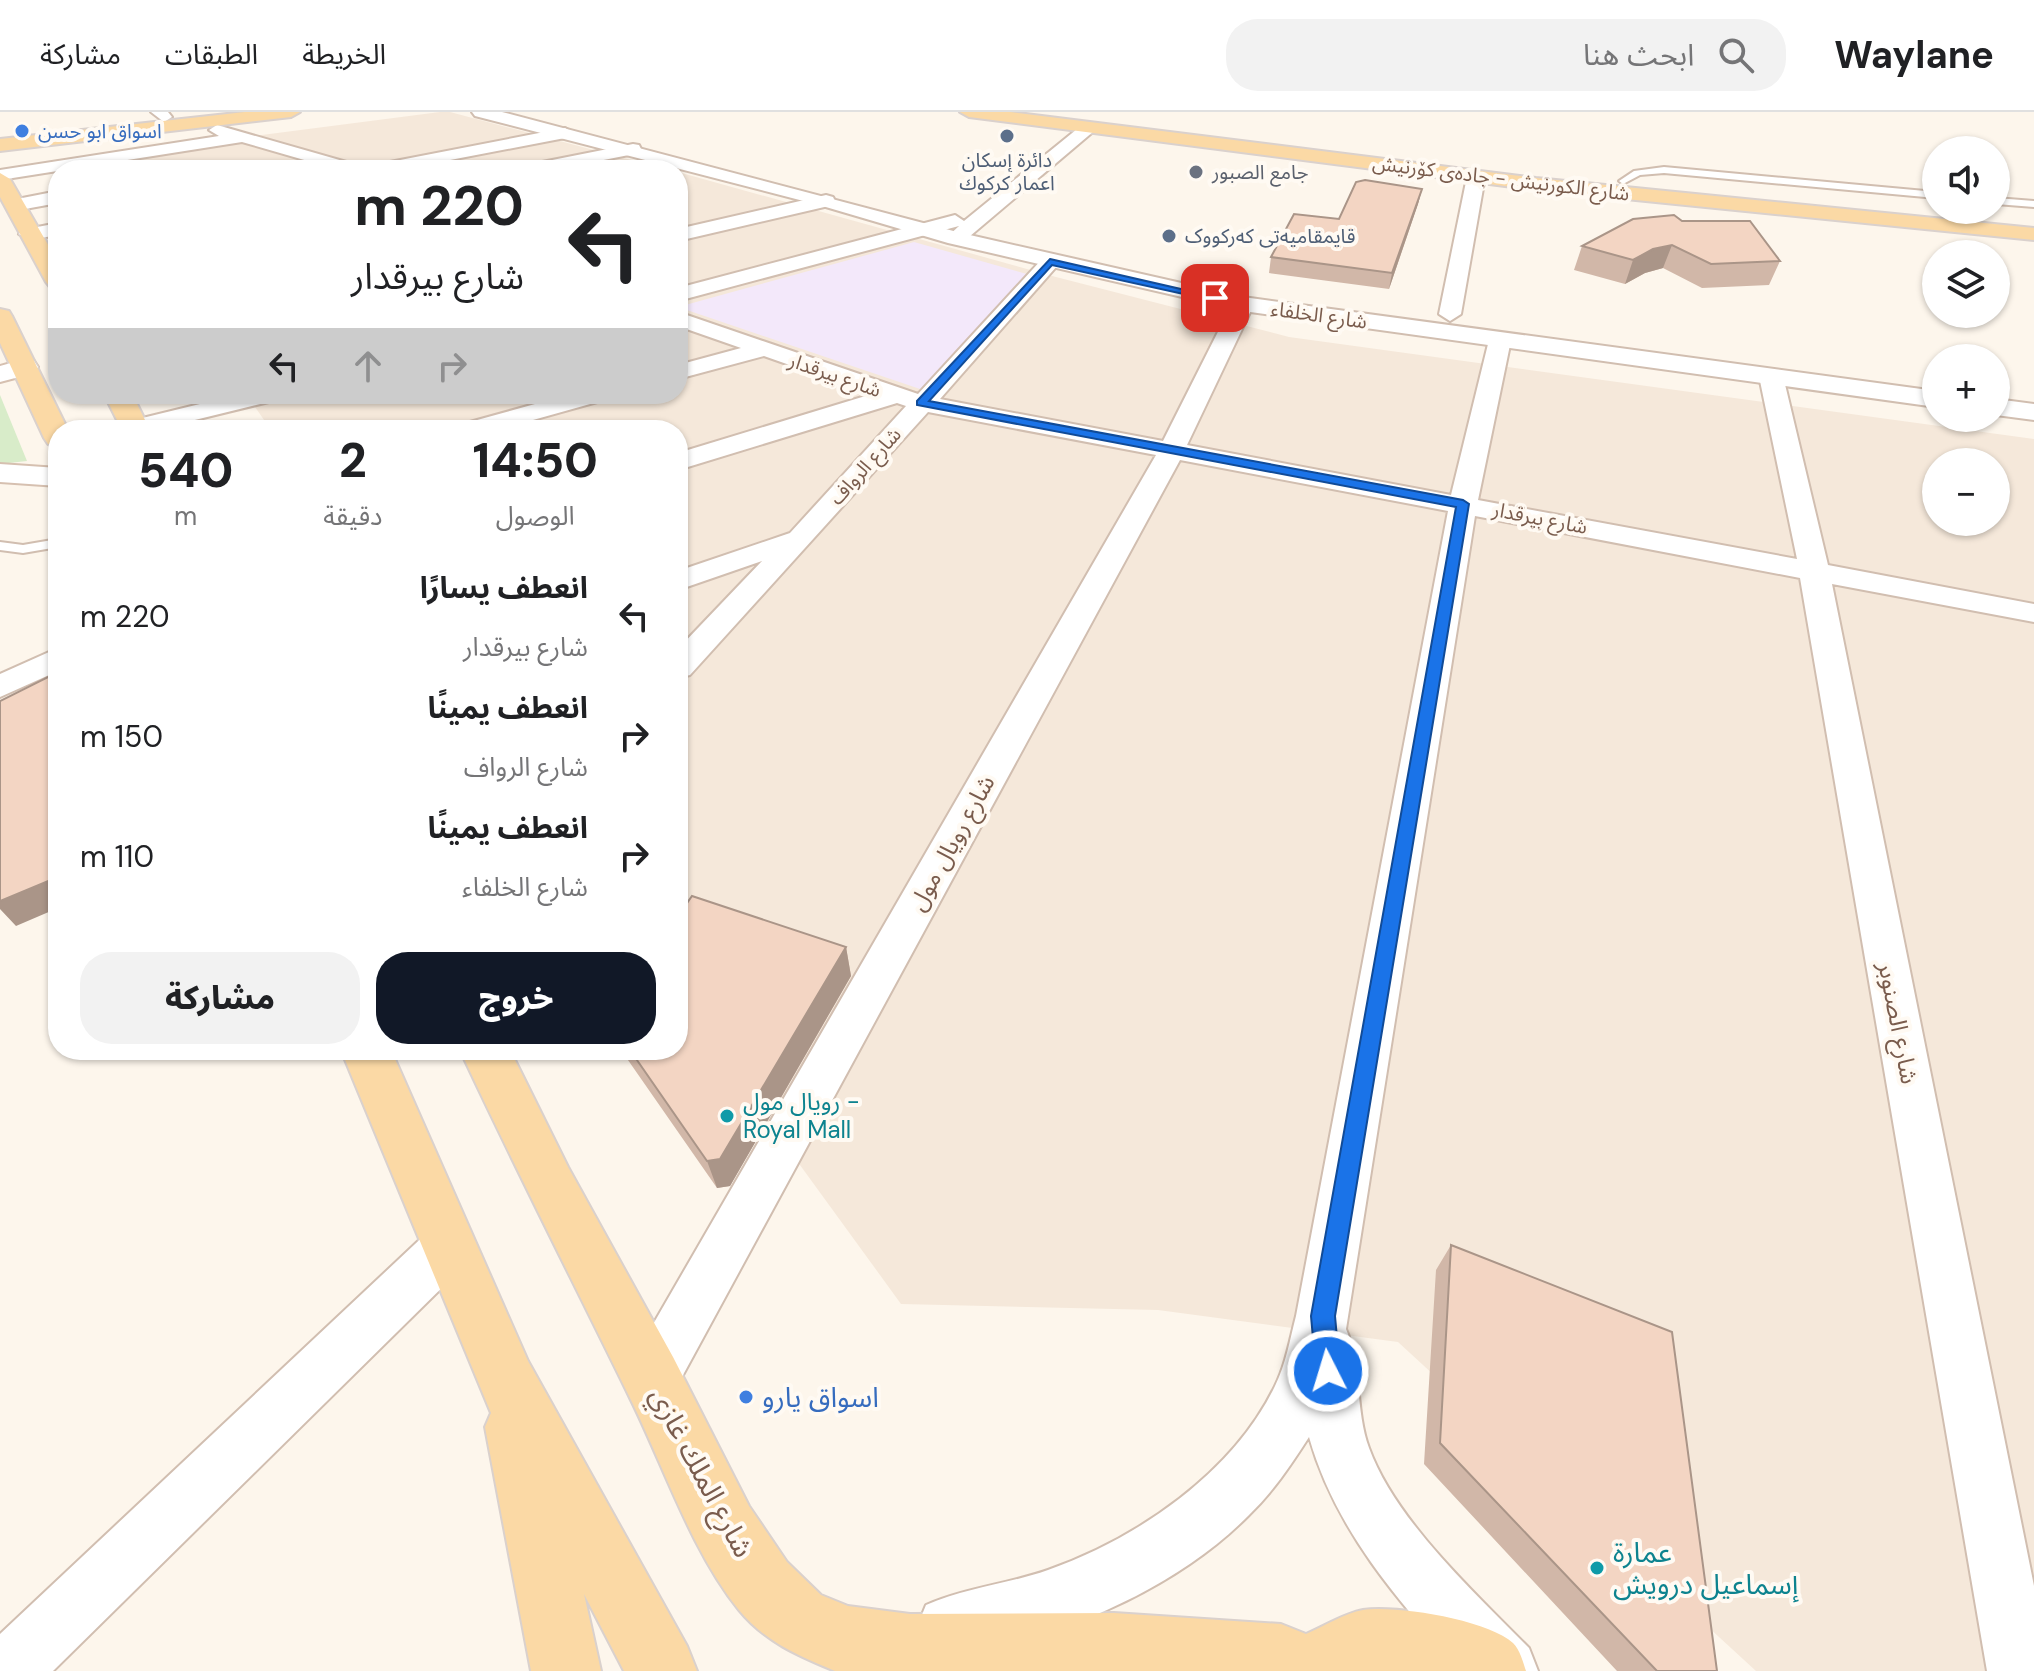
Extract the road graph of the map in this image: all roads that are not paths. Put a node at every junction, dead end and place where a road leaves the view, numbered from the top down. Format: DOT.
graph roads {
  1 [pos="210,112"];
  2 [pos="291,112"];
  3 [pos="481,112"];
  4 [pos="512,112"];
  5 [pos="969,112"];
  6 [pos="1055,112"];
  7 [pos="162,114"];
  8 [pos="194,123"];
  9 [pos="1088,128"];
  10 [pos="565,133"];
  11 [pos="0,135"];
  12 [pos="243,137"];
  13 [pos="13,140"];
  14 [pos="633,149"];
  15 [pos="299,153"];
  16 [pos="137,160"];
  17 [pos="259,160"];
  18 [pos="323,160"];
  19 [pos="423,160"];
  20 [pos="580,160"];
  21 [pos="674,160"];
  22 [pos="688,164"];
  23 [pos="1476,177"];
  24 [pos="48,179"];
  25 [pos="1623,181"];
  26 [pos="4,189"];
  27 [pos="1922,194"];
  28 [pos="48,196"];
  29 [pos="1755,200"];
  30 [pos="826,201"];
  31 [pos="2010,202"];
  32 [pos="2034,204"];
  33 [pos="1824,207"];
  34 [pos="2034,221"];
  35 [pos="961,228"];
  36 [pos="926,229"];
  37 [pos="48,231"];
  38 [pos="688,233"];
  39 [pos="29,234"];
  40 [pos="2034,234"];
  41 [pos="48,260"];
  42 [pos="1050,262"];
  43 [pos="688,292"];
  44 [pos="1243,304"];
  45 [pos="1450,314"];
  46 [pos="688,323"];
  47 [pos="4,333"];
  48 [pos="1500,340"];
  49 [pos="761,350"];
  50 [pos="688,369"];
  51 [pos="12,370"];
  52 [pos="1771,376"];
  53 [pos="1922,377"];
  54 [pos="2010,388"];
  55 [pos="2034,391"];
  56 [pos="893,396"];
  57 [pos="1922,397"];
  58 [pos="921,403"];
  59 [pos="233,404"];
  60 [pos="563,404"];
  61 [pos="2010,409"];
  62 [pos="2034,412"];
  63 [pos="171,420"];
  64 [pos="504,420"];
  65 [pos="48,423"];
  66 [pos="1172,450"];
  67 [pos="688,459"];
  68 [pos="0,473"];
  69 [pos="48,476"];
  70 [pos="1463,504"];
  71 [pos="800,539"];
  72 [pos="48,545"];
  73 [pos="0,546"];
  74 [pos="1814,570"];
  75 [pos="688,578"];
  76 [pos="2034,613"];
  77 [pos="688,657"];
  78 [pos="48,663"];
  79 [pos="0,687"];
  80 [pos="370,1060"];
  81 [pos="490,1060"];
  82 [pos="449,1246"];
  83 [pos="1323,1316"];
  84 [pos="652,1378"];
  85 [pos="507,1382"];
  86 [pos="862,1643"];
  87 [pos="1292,1662"];
  88 [pos="7,1671"];
  89 [pos="566,1671"];
  90 [pos="662,1671"];
  91 [pos="1491,1671"];
  92 [pos="1506,1671"];
  93 [pos="2019,1671"];
  1 -- 7 [label="main road"];
  2 -- 8 [label="main road"];
  3 -- 10 [label="street, شارع الخلفاء"];
  4 -- 35 [label="street"];
  5 -- 9 [label="main road, شارع الكورنيش - جادەی کۆرنیش"];
  6 -- 25 [label="main road, شارع الكورنيش - جادەی کۆرنیش"];
  7 -- 13 [label="main road"];
  8 -- 12 [label="street"];
  8 -- 13 [label="main road"];
  9 -- 23 [label="main road, شارع الكورنيش - جادەی کۆرنیش"];
  9 -- 35 [label="street"];
  10 -- 14 [label="street, شارع الخلفاء"];
  10 -- 19 [label="street"];
  11 -- 13 [label="main road"];
  12 -- 15 [label="street"];
  12 -- 16 [label="street"];
  14 -- 20 [label="street"];
  14 -- 21 [label="street, شارع الخلفاء"];
  15 -- 17 [label="street"];
  15 -- 18 [label="street"];
  22 -- 30 [label="street, شارع الخلفاء"];
  23 -- 29 [label="main road, شارع الكورنيش - جادەی کۆرنیش"];
  23 -- 45 [label="street"];
  24 -- 26 [label="street"];
  25 -- 27 [label="lane"];
  25 -- 29 [label="main road, شارع الكورنيش - جادەی کۆرنیش"];
  26 -- 28 [label="street"];
  26 -- 39 [label="main road"];
  29 -- 33 [label="main road, شارع الكورنيش - جادەی کۆرنیش"];
  30 -- 36 [label="street, شارع الخلفاء"];
  30 -- 38 [label="street"];
  31 -- 32 [label="lane"];
  33 -- 34 [label="main road, شارع الكورنيش - جادەی کۆرنیش"];
  33 -- 40 [label="main road, شارع الكورنيش - جادەی کۆرنیش"];
  35 -- 36 [label="street, شارع الخلفاء"];
  35 -- 42 [label="street, شارع الخلفاء"];
  35 -- 45 [label="street"];
  36 -- 43 [label="street"];
  37 -- 39 [label="street"];
  39 -- 41 [label="main road"];
  42 -- 44 [label="street, شارع الخلفاء"];
  42 -- 58 [label="street, شارع الرواف"];
  44 -- 48 [label="street, شارع الخلفاء"];
  44 -- 66 [label="street, شارع رويال مول"];
  45 -- 53 [label="street"];
  46 -- 49 [label="street, شارع بيرقدار"];
  47 -- 51 [label="main road"];
  48 -- 52 [label="street, شارع الخلفاء"];
  48 -- 70 [label="street"];
  49 -- 50 [label="street"];
  49 -- 56 [label="street, شارع بيرقدار"];
  51 -- 65 [label="main road"];
  52 -- 57 [label="street, شارع الخلفاء"];
  52 -- 74 [label="street, شارع الصنوبر"];
  54 -- 55 [label="street"];
  56 -- 58 [label="street, شارع بيرقدار"];
  56 -- 67 [label="street"];
  58 -- 66 [label="street, شارع بيرقدار"];
  58 -- 71 [label="street, شارع الرواف"];
  59 -- 63 [label="street"];
  60 -- 64 [label="street"];
  61 -- 62 [label="street"];
  66 -- 70 [label="street, شارع بيرقدار"];
  66 -- 84 [label="street, شارع رويال مول"];
  68 -- 69 [label="street"];
  70 -- 74 [label="street, شارع بيرقدار"];
  70 -- 83 [label="street"];
  71 -- 75 [label="street"];
  71 -- 77 [label="street, شارع الرواف"];
  72 -- 73 [label="lane"];
  74 -- 76 [label="street, شارع بيرقدار"];
  74 -- 93 [label="street, شارع الصنوبر"];
  78 -- 79 [label="street"];
  80 -- 82 [label="main road"];
  81 -- 84 [label="main road, شارع الملك غازي"];
  82 -- 85 [label="main road"];
  82 -- 88 [label="street"];
  83 -- 86 [label="street"];
  83 -- 92 [label="street"];
  84 -- 86 [label="main road, شارع الملك غازي"];
  85 -- 89 [label="main road"];
  85 -- 90 [label="main road"];
  86 -- 87 [label="main road, شارع الملك غازي"];
  87 -- 91 [label="main road, شارع الملك غازي"];
}
